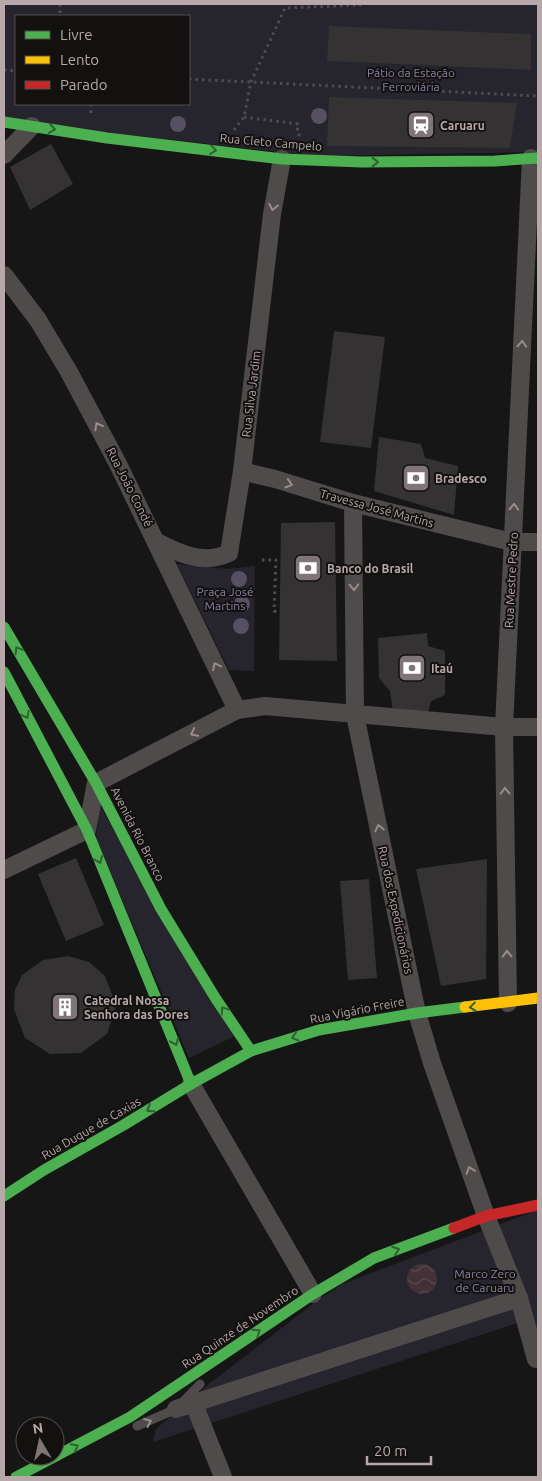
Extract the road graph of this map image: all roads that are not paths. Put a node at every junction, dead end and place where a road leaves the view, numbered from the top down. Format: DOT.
graph roads {
  1 [pos="4,122"];
  2 [pos="32,126"];
  3 [pos="4,155"];
  4 [pos="535,158"];
  5 [pos="282,159"];
  6 [pos="4,275"];
  7 [pos="242,471"];
  8 [pos="353,503"];
  9 [pos="157,542"];
  10 [pos="512,542"];
  11 [pos="538,542"];
  12 [pos="4,627"];
  13 [pos="4,672"];
  14 [pos="237,710"];
  15 [pos="355,715"];
  16 [pos="504,727"];
  17 [pos="538,727"];
  18 [pos="96,783"];
  19 [pos="87,830"];
  20 [pos="4,870"];
  21 [pos="538,998"];
  22 [pos="508,1002"];
  23 [pos="417,1013"];
  24 [pos="251,1051"];
  25 [pos="192,1084"];
  26 [pos="4,1196"];
  27 [pos="538,1205"];
  28 [pos="486,1216"];
  29 [pos="313,1294"];
  30 [pos="519,1298"];
  31 [pos="236,1347"];
  32 [pos="536,1359"];
  33 [pos="194,1404"];
  34 [pos="176,1409"];
  35 [pos="129,1430"];
  36 [pos="16,1477"];
  37 [pos="222,1477"];
  1 -- 2 [label="main road, Rua Cleto Campelo"];
  2 -- 3 [label="street"];
  2 -- 5 [label="main road, Rua Cleto Campelo, one-way"];
  5 -- 4 [label="main road, Rua Cleto Campelo, one-way"];
  10 -- 4 [label="street, Rua Mestre Pedro, one-way"];
  5 -- 7 [label="street, Rua Silva Jardim, one-way"];
  9 -- 6 [label="street, Rua João Condé, one-way"];
  7 -- 8 [label="street, Travessa José Martins, one-way"];
  7 -- 9 [label="street, Rua Silva Jardim"];
  8 -- 10 [label="street, Travessa José Martins"];
  8 -- 15 [label="street, Rua dos Expedicionários, one-way"];
  14 -- 9 [label="street, Rua João Condé, one-way"];
  10 -- 11 [label="street, Travessa José Martins"];
  10 -- 16 [label="street, Rua Mestre Pedro"];
  18 -- 12 [label="main road, Avenida Rio Branco, one-way"];
  13 -- 19 [label="main road, one-way"];
  14 -- 15 [label="street"];
  14 -- 18 [label="street, one-way"];
  15 -- 16 [label="street"];
  23 -- 15 [label="street, Rua dos Expedicionários, one-way"];
  16 -- 17 [label="street"];
  22 -- 16 [label="street, Rua Mestre Pedro, one-way"];
  18 -- 19 [label="street"];
  24 -- 18 [label="main road, Avenida Rio Branco, one-way"];
  19 -- 20 [label="street"];
  19 -- 25 [label="main road, one-way"];
  21 -- 22 [label="main road, Rua Vigário Freire"];
  22 -- 23 [label="main road, Rua Vigário Freire, one-way"];
  23 -- 24 [label="main road, Rua Vigário Freire, one-way"];
  28 -- 23 [label="street, Rua dos Expedicionários, one-way"];
  24 -- 25 [label="main road, Rua Vigário Freire"];
  25 -- 26 [label="main road, Rua Duque de Caxias, one-way"];
  25 -- 29 [label="street"];
  27 -- 28 [label="main road, Rua Quinze de Novembro"];
  29 -- 28 [label="main road, Rua Quinze de Novembro, one-way"];
  28 -- 30 [label="street, Rua dos Expedicionários"];
  31 -- 29 [label="main road, Rua Quinze de Novembro, one-way"];
  30 -- 32 [label="street, Rua dos Expedicionários"];
  30 -- 33 [label="street"];
  31 -- 34 [label="lane"];
  36 -- 31 [label="main road, Rua Quinze de Novembro, one-way"];
  33 -- 34 [label="street"];
  33 -- 37 [label="street"];
  35 -- 34 [label="lane, one-way"];
}
